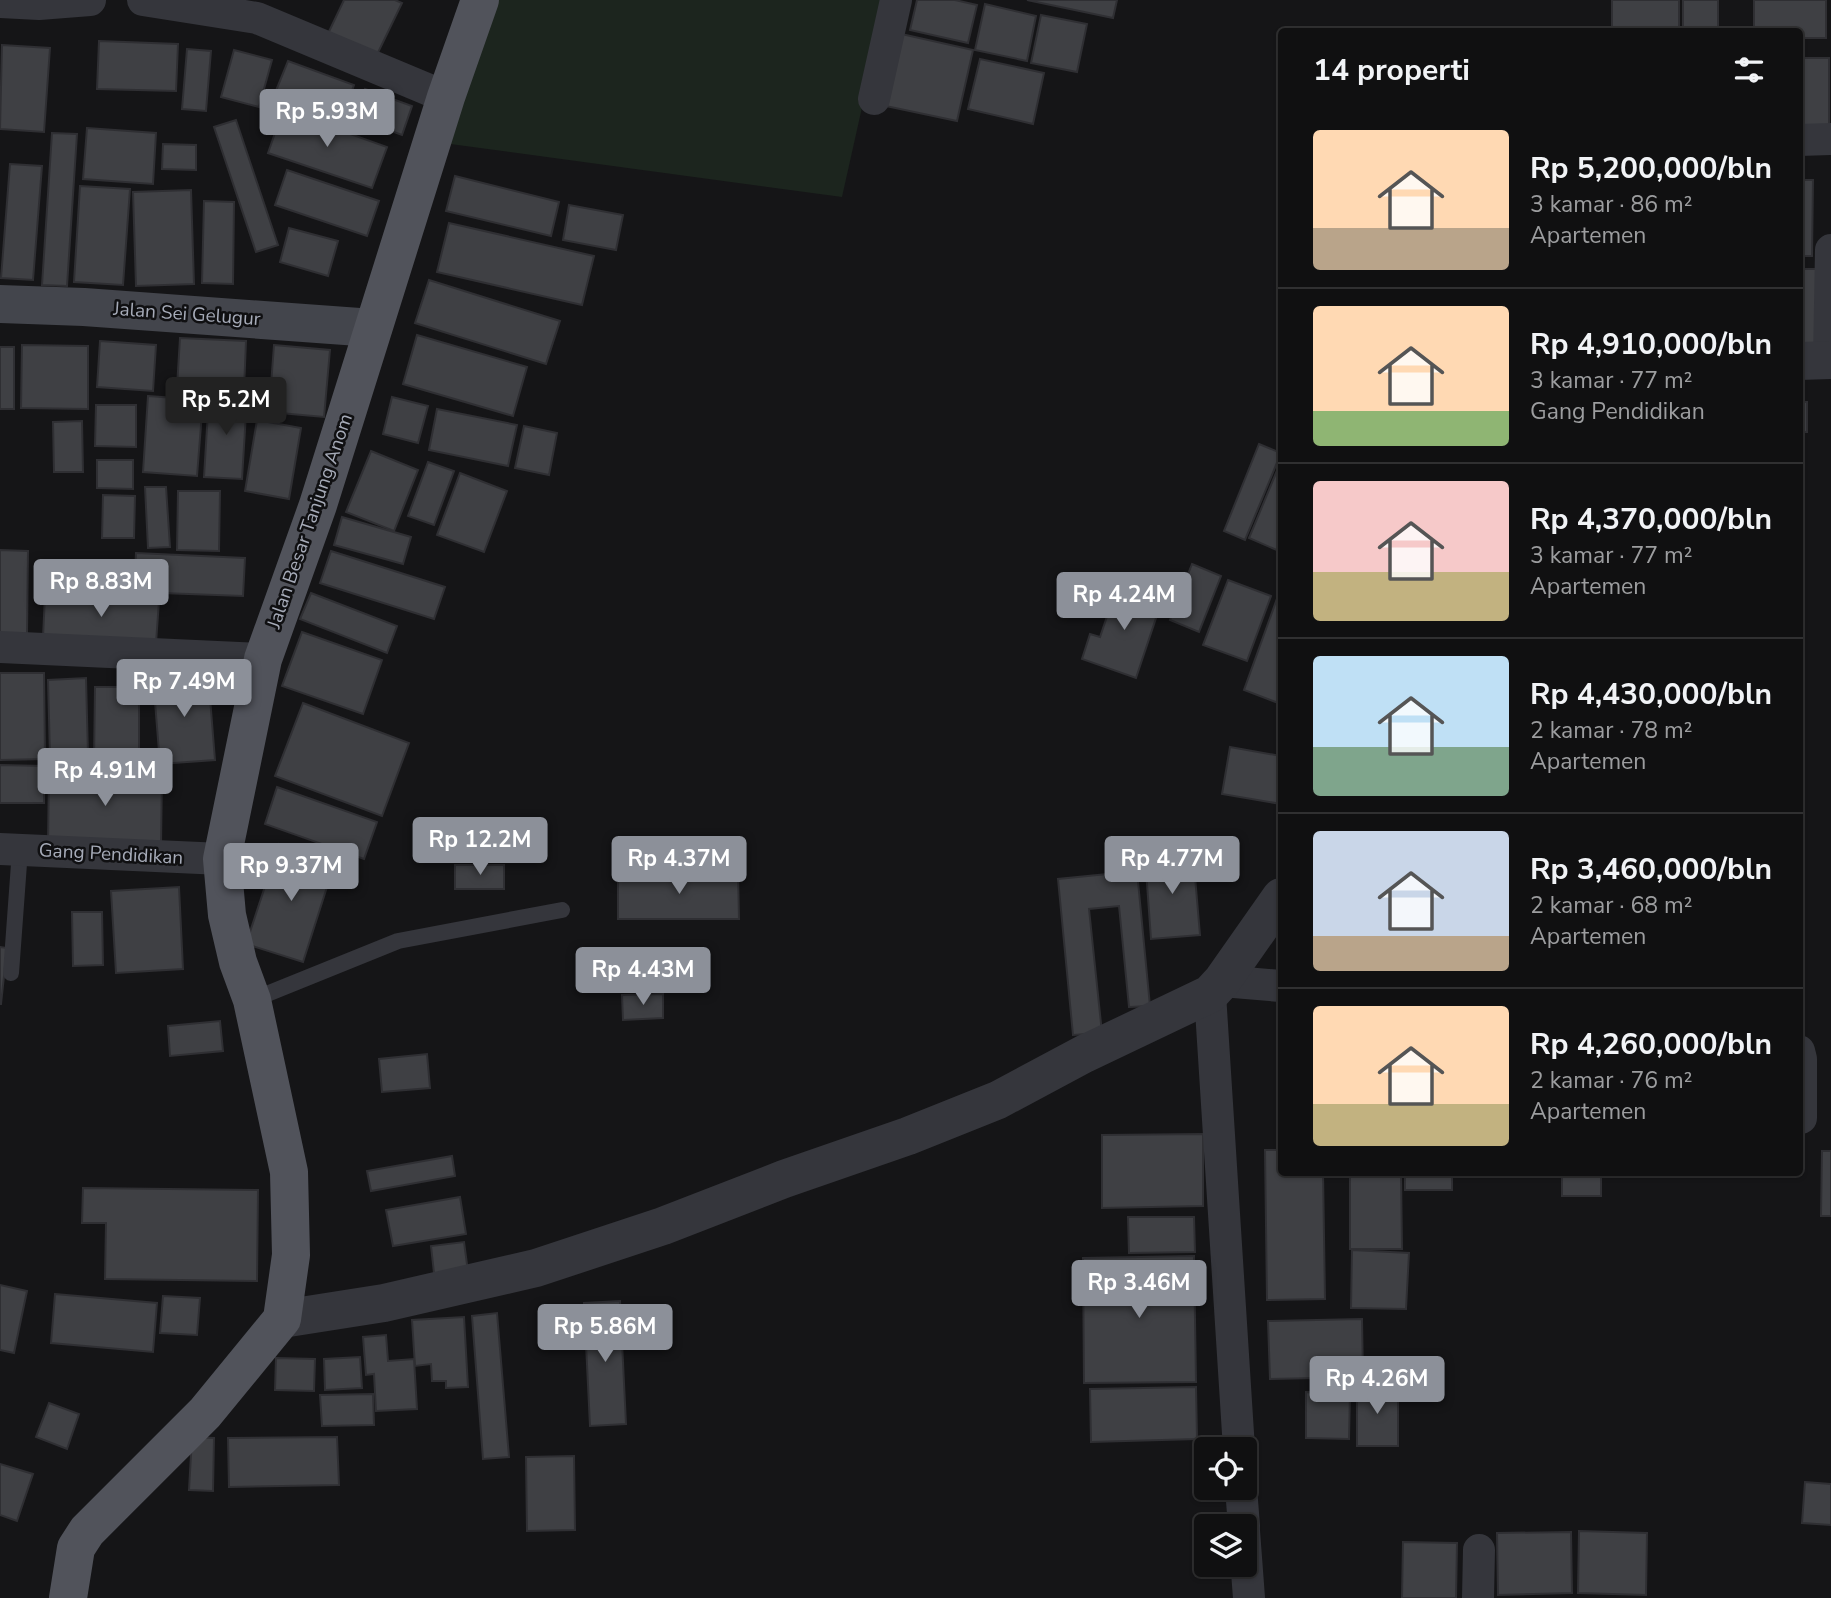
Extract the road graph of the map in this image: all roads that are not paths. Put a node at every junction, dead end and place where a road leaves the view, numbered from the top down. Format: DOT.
graph roads {
  1 [pos="90,0"];
  2 [pos="143,0"];
  3 [pos="480,0"];
  4 [pos="896,0"];
  5 [pos="0,2"];
  6 [pos="446,97"];
  7 [pos="874,99"];
  8 [pos="1831,139"];
  9 [pos="1803,140"];
  10 [pos="1831,250"];
  11 [pos="0,304"];
  12 [pos="373,328"];
  13 [pos="1820,360"];
  14 [pos="0,647"];
  15 [pos="263,659"];
  16 [pos="10,850"];
  17 [pos="222,859"];
  18 [pos="1278,901"];
  19 [pos="562,910"];
  20 [pos="11,973"];
  21 [pos="1278,986"];
  22 [pos="1216,987"];
  23 [pos="253,1000"];
  24 [pos="282,1318"];
  25 [pos="1238,1437"];
  26 [pos="1479,1550"];
  27 [pos="1248,1577"];
  28 [pos="68,1598"];
  29 [pos="1249,1598"];
  30 [pos="1478,1598"];
  1 -- 5 [label="street"];
  2 -- 6 [label="street"];
  3 -- 6 [label="main road, Jalan Besar Tanjung Anom"];
  4 -- 7 [label="street"];
  6 -- 12 [label="main road, Jalan Besar Tanjung Anom"];
  8 -- 9 [label="street"];
  10 -- 13 [label="street"];
  11 -- 12 [label="main road, Jalan Sei Gelugur"];
  12 -- 15 [label="main road, Jalan Besar Tanjung Anom"];
  14 -- 15 [label="street"];
  15 -- 17 [label="main road, Jalan Besar Tanjung Anom"];
  16 -- 17 [label="street, Gang Pendidikan"];
  16 -- 20 [label="lane"];
  17 -- 23 [label="main road, Jalan Besar Tanjung Anom"];
  18 -- 22 [label="street"];
  19 -- 23 [label="lane"];
  21 -- 22 [label="street"];
  22 -- 24 [label="street"];
  22 -- 25 [label="street"];
  23 -- 24 [label="main road, Jalan Besar Tanjung Anom"];
  24 -- 28 [label="main road"];
  26 -- 30 [label="street"];
  27 -- 29 [label="street"];
}
